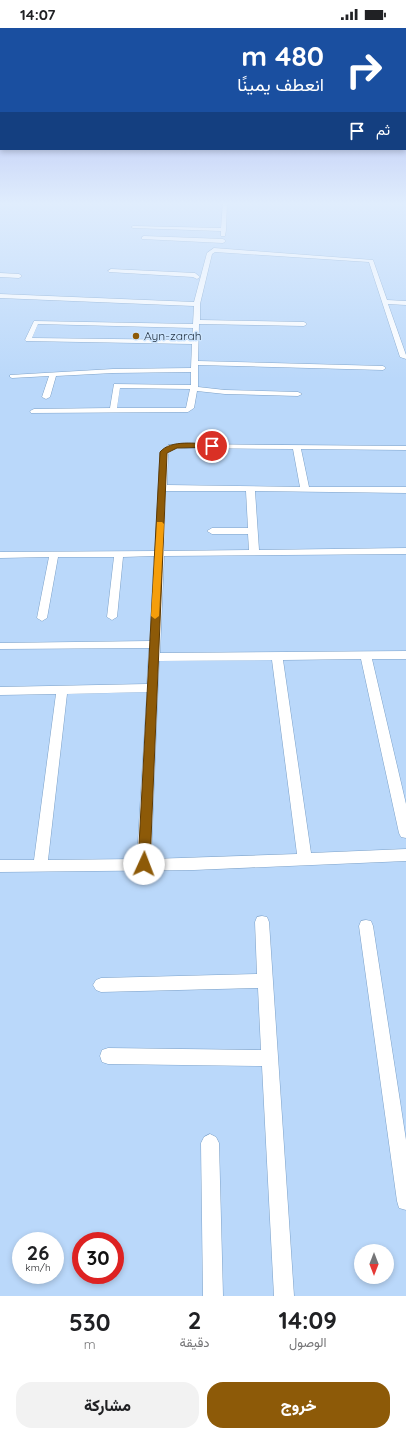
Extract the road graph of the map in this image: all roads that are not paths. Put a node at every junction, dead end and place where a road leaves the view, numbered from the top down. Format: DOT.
graph roads {
  1 [pos="208,261"];
  2 [pos="370,261"];
  3 [pos="111,271"];
  4 [pos="0,275"];
  5 [pos="152,275"];
  6 [pos="19,276"];
  7 [pos="197,277"];
  8 [pos="204,277"];
  9 [pos="0,296"];
  10 [pos="384,302"];
  11 [pos="406,303"];
  12 [pos="197,304"];
  13 [pos="197,324"];
  14 [pos="304,324"];
  15 [pos="105,332"];
  16 [pos="196,342"];
  17 [pos="398,342"];
  18 [pos="406,342"];
  19 [pos="405,359"];
  20 [pos="195,366"];
  21 [pos="53,374"];
  22 [pos="385,375"];
  23 [pos="12,376"];
  24 [pos="194,388"];
  25 [pos="298,394"];
  26 [pos="46,397"];
  27 [pos="34,411"];
  28 [pos="113,411"];
  29 [pos="297,447"];
  30 [pos="406,448"];
  31 [pos="162,488"];
  32 [pos="250,488"];
  33 [pos="306,489"];
  34 [pos="406,490"];
  35 [pos="212,531"];
  36 [pos="252,531"];
  37 [pos="406,551"];
  38 [pos="254,552"];
  39 [pos="119,553"];
  40 [pos="158,553"];
  41 [pos="54,554"];
  42 [pos="0,555"];
  43 [pos="112,617"];
  44 [pos="42,618"];
  45 [pos="154,644"];
  46 [pos="0,646"];
  47 [pos="366,655"];
  48 [pos="406,655"];
  49 [pos="277,656"];
  50 [pos="153,657"];
  51 [pos="152,688"];
  52 [pos="62,690"];
  53 [pos="0,691"];
  54 [pos="406,833"];
  55 [pos="406,854"];
  56 [pos="306,859"];
  57 [pos="144,864"];
  58 [pos="40,865"];
  59 [pos="0,866"];
  60 [pos="262,922"];
  61 [pos="366,926"];
  62 [pos="265,981"];
  63 [pos="101,985"];
  64 [pos="108,1056"];
  65 [pos="269,1058"];
  66 [pos="210,1143"];
  67 [pos="406,1202"];
  68 [pos="213,1296"];
  69 [pos="284,1296"];
  1 -- 8 [label="street"];
  2 -- 10 [label="street"];
  3 -- 7 [label="street"];
  4 -- 6 [label="street"];
  5 -- 7 [label="street"];
  7 -- 8 [label="street"];
  8 -- 12 [label="street"];
  9 -- 12 [label="street"];
  10 -- 11 [label="street"];
  10 -- 17 [label="street"];
  12 -- 13 [label="street"];
  13 -- 14 [label="street"];
  13 -- 15 [label="street"];
  13 -- 16 [label="street"];
  15 -- 15 [label="street"];
  15 -- 16 [label="street"];
  16 -- 20 [label="street"];
  17 -- 18 [label="street"];
  17 -- 19 [label="street"];
  20 -- 21 [label="street"];
  20 -- 22 [label="street"];
  20 -- 24 [label="street"];
  21 -- 23 [label="street"];
  21 -- 26 [label="street"];
  24 -- 25 [label="street"];
  24 -- 28 [label="street"];
  24 -- 28 [label="street"];
  27 -- 28 [label="street"];
  29 -- 30 [label="street"];
  29 -- 31 [label="street"];
  29 -- 33 [label="street"];
  31 -- 32 [label="street"];
  31 -- 40 [label="street"];
  32 -- 33 [label="street"];
  32 -- 36 [label="street"];
  33 -- 34 [label="street"];
  35 -- 36 [label="street"];
  36 -- 38 [label="street"];
  37 -- 38 [label="street"];
  38 -- 40 [label="street"];
  39 -- 40 [label="street"];
  39 -- 41 [label="street"];
  39 -- 43 [label="street"];
  40 -- 45 [label="street"];
  41 -- 42 [label="street"];
  41 -- 44 [label="street"];
  45 -- 46 [label="street"];
  45 -- 50 [label="street"];
  47 -- 48 [label="street"];
  47 -- 49 [label="street"];
  47 -- 54 [label="street"];
  49 -- 50 [label="street"];
  49 -- 56 [label="street"];
  50 -- 51 [label="street"];
  51 -- 52 [label="street"];
  51 -- 57 [label="street"];
  52 -- 53 [label="street"];
  52 -- 58 [label="street"];
  55 -- 56 [label="street"];
  56 -- 57 [label="street"];
  57 -- 58 [label="street"];
  58 -- 59 [label="street"];
  60 -- 62 [label="street"];
  61 -- 67 [label="street"];
  62 -- 63 [label="street"];
  62 -- 65 [label="street"];
  64 -- 65 [label="street"];
  65 -- 69 [label="street"];
  66 -- 68 [label="street"];
}
